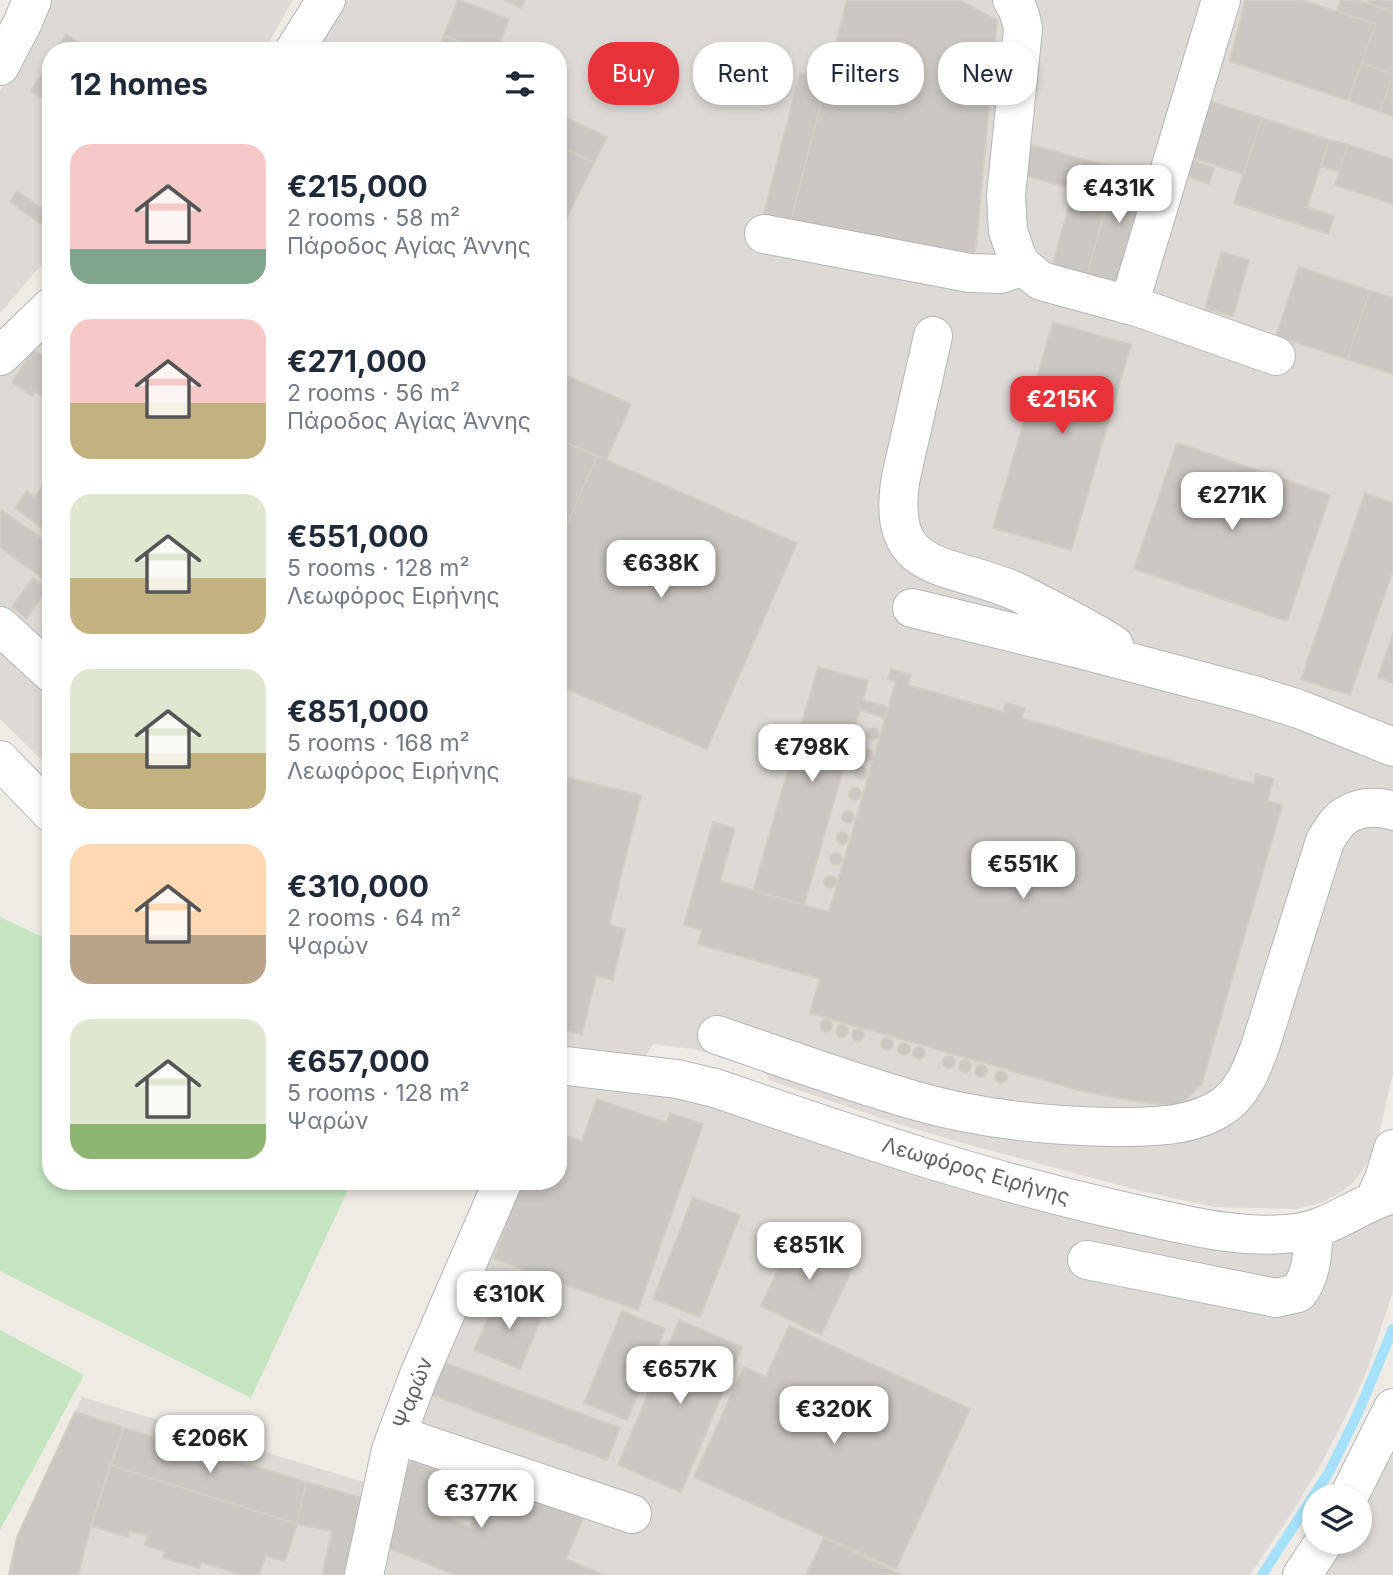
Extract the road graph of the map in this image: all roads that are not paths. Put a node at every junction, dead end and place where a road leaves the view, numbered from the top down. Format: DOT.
graph roads {
  1 [pos="32,0"];
  2 [pos="326,0"];
  3 [pos="1012,0"];
  4 [pos="1221,0"];
  5 [pos="300,42"];
  6 [pos="0,66"];
  7 [pos="764,234"];
  8 [pos="1023,266"];
  9 [pos="1129,305"];
  10 [pos="42,316"];
  11 [pos="933,336"];
  12 [pos="0,356"];
  13 [pos="1276,356"];
  14 [pos="912,608"];
  15 [pos="0,626"];
  16 [pos="42,665"];
  17 [pos="1147,667"];
  18 [pos="1393,747"];
  19 [pos="0,760"];
  20 [pos="42,804"];
  21 [pos="1393,811"];
  22 [pos="717,1035"];
  23 [pos="567,1066"];
  24 [pos="1393,1149"];
  25 [pos="499,1190"];
  26 [pos="1384,1196"];
  27 [pos="1314,1229"];
  28 [pos="1087,1260"];
  29 [pos="1393,1408"];
  30 [pos="397,1435"];
  31 [pos="1355,1484"];
  32 [pos="632,1514"];
  33 [pos="1316,1554"];
  34 [pos="364,1575"];
  35 [pos="1303,1575"];
  1 -- 6 [label="street"];
  2 -- 5 [label="street"];
  3 -- 8 [label="street"];
  4 -- 9 [label="street"];
  7 -- 8 [label="street"];
  8 -- 9 [label="street"];
  9 -- 13 [label="street"];
  10 -- 12 [label="street"];
  11 -- 17 [label="street"];
  14 -- 17 [label="street"];
  15 -- 16 [label="street"];
  17 -- 18 [label="street"];
  19 -- 20 [label="street"];
  21 -- 22 [label="street"];
  23 -- 27 [label="street, Λεωφόρος Ειρήνης"];
  24 -- 26 [label="street"];
  25 -- 30 [label="street, Ψαρών"];
  26 -- 27 [label="street, Λεωφόρος Ειρήνης"];
  27 -- 28 [label="street"];
  29 -- 31 [label="street"];
  30 -- 32 [label="street"];
  30 -- 34 [label="street, Ψαρών"];
  33 -- 35 [label="street"];
}
